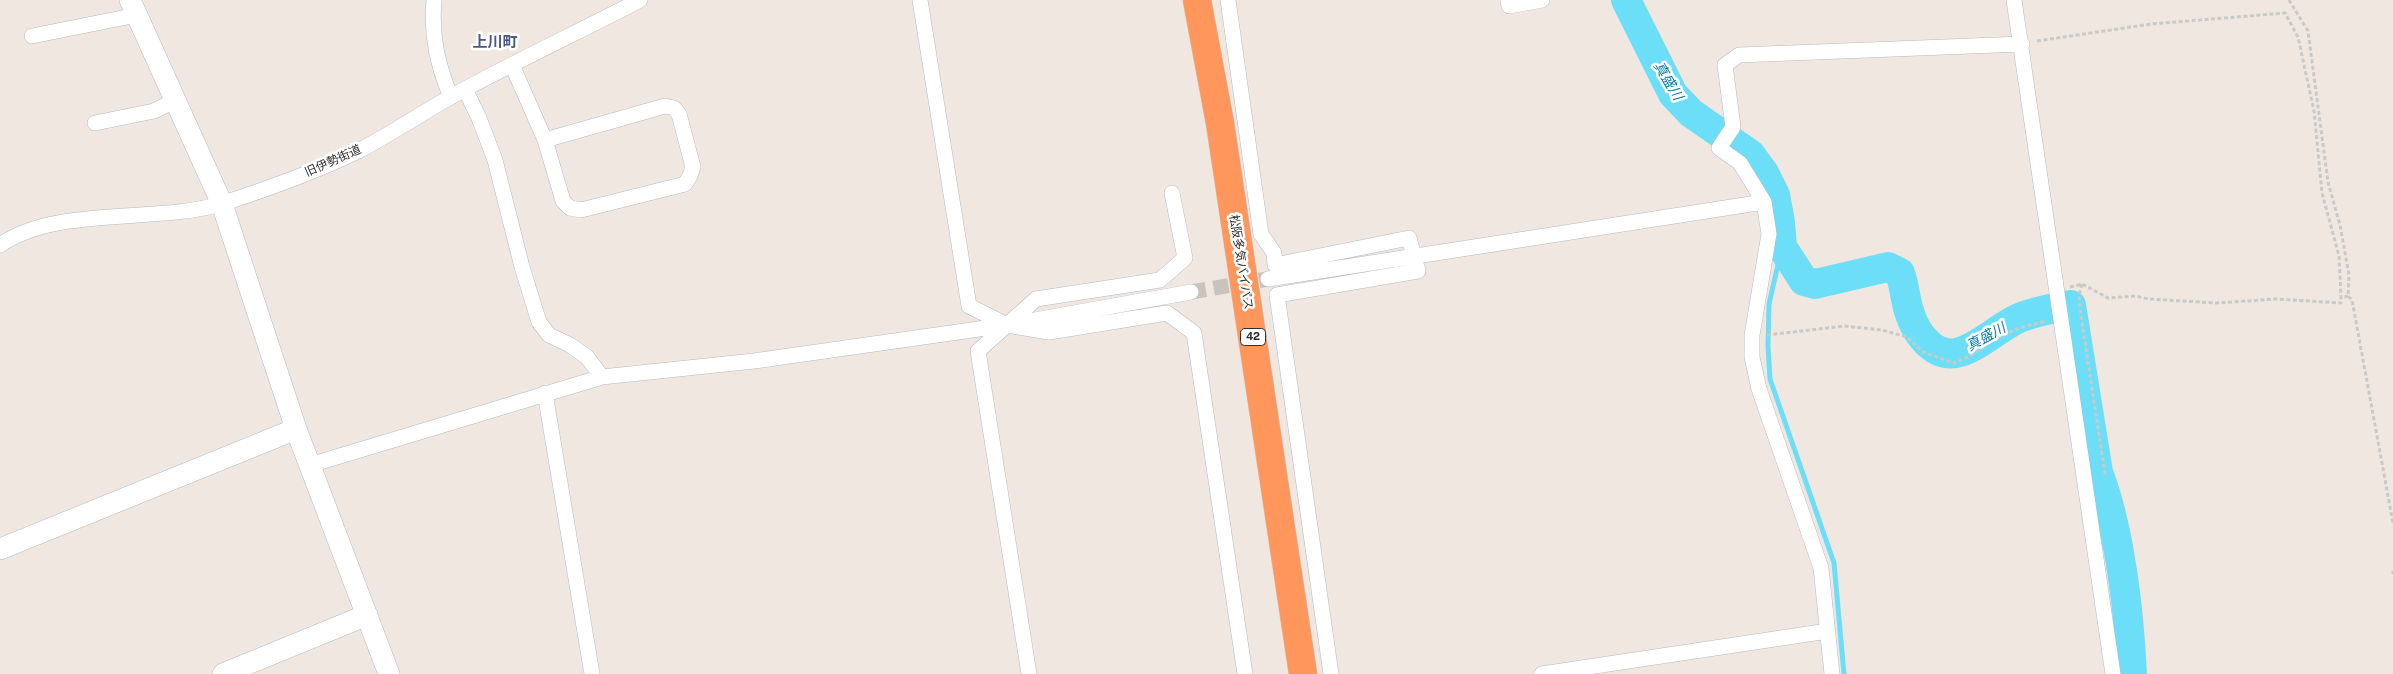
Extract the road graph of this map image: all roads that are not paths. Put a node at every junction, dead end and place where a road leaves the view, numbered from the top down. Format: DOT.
graph roads {
  1 [pos="434,0"];
  2 [pos="640,0"];
  3 [pos="920,0"];
  4 [pos="1197,0"];
  5 [pos="1228,0"];
  6 [pos="1508,0"];
  7 [pos="1542,0"];
  8 [pos="2014,0"];
  9 [pos="134,7"];
  10 [pos="32,36"];
  11 [pos="2022,44"];
  12 [pos="512,65"];
  13 [pos="465,89"];
  14 [pos="451,96"];
  15 [pos="174,100"];
  16 [pos="95,123"];
  17 [pos="545,140"];
  18 [pos="1172,193"];
  19 [pos="1764,202"];
  20 [pos="222,204"];
  21 [pos="0,245"];
  22 [pos="1415,255"];
  23 [pos="1268,279"];
  24 [pos="1191,292"];
  25 [pos="1007,326"];
  26 [pos="602,377"];
  27 [pos="545,393"];
  28 [pos="296,428"];
  29 [pos="310,465"];
  30 [pos="0,549"];
  31 [pos="367,616"];
  32 [pos="1828,631"];
  33 [pos="223,674"];
  34 [pos="389,674"];
  35 [pos="592,674"];
  36 [pos="1029,674"];
  37 [pos="1245,674"];
  38 [pos="1303,674"];
  39 [pos="1332,674"];
  40 [pos="1542,674"];
  41 [pos="1832,674"];
  42 [pos="2113,674"];
  1 -- 14 [label="street"];
  2 -- 12 [label="street, 旧伊勢街道"];
  3 -- 25 [label="street"];
  4 -- 38 [label="highway, 松阪多気バイパス / 42"];
  5 -- 22 [label="street"];
  6 -- 7 [label="street"];
  8 -- 11 [label="street"];
  9 -- 10 [label="street"];
  9 -- 15 [label="street"];
  11 -- 19 [label="street"];
  11 -- 42 [label="street"];
  12 -- 13 [label="street, 旧伊勢街道"];
  12 -- 17 [label="street"];
  13 -- 14 [label="street, 旧伊勢街道"];
  13 -- 26 [label="street"];
  14 -- 20 [label="street, 旧伊勢街道"];
  15 -- 16 [label="street"];
  15 -- 20 [label="street"];
  17 -- 17 [label="street"];
  18 -- 25 [label="street"];
  19 -- 22 [label="street"];
  19 -- 32 [label="street"];
  20 -- 21 [label="street, 旧伊勢街道"];
  20 -- 28 [label="street"];
  22 -- 23 [label="street"];
  22 -- 39 [label="street"];
  24 -- 25 [label="street"];
  25 -- 26 [label="street"];
  25 -- 36 [label="street"];
  25 -- 37 [label="street"];
  26 -- 27 [label="street"];
  27 -- 29 [label="street"];
  27 -- 35 [label="street"];
  28 -- 29 [label="street"];
  28 -- 30 [label="street"];
  29 -- 31 [label="street"];
  31 -- 33 [label="street"];
  31 -- 34 [label="street"];
  32 -- 40 [label="street"];
  32 -- 41 [label="street"];
}
